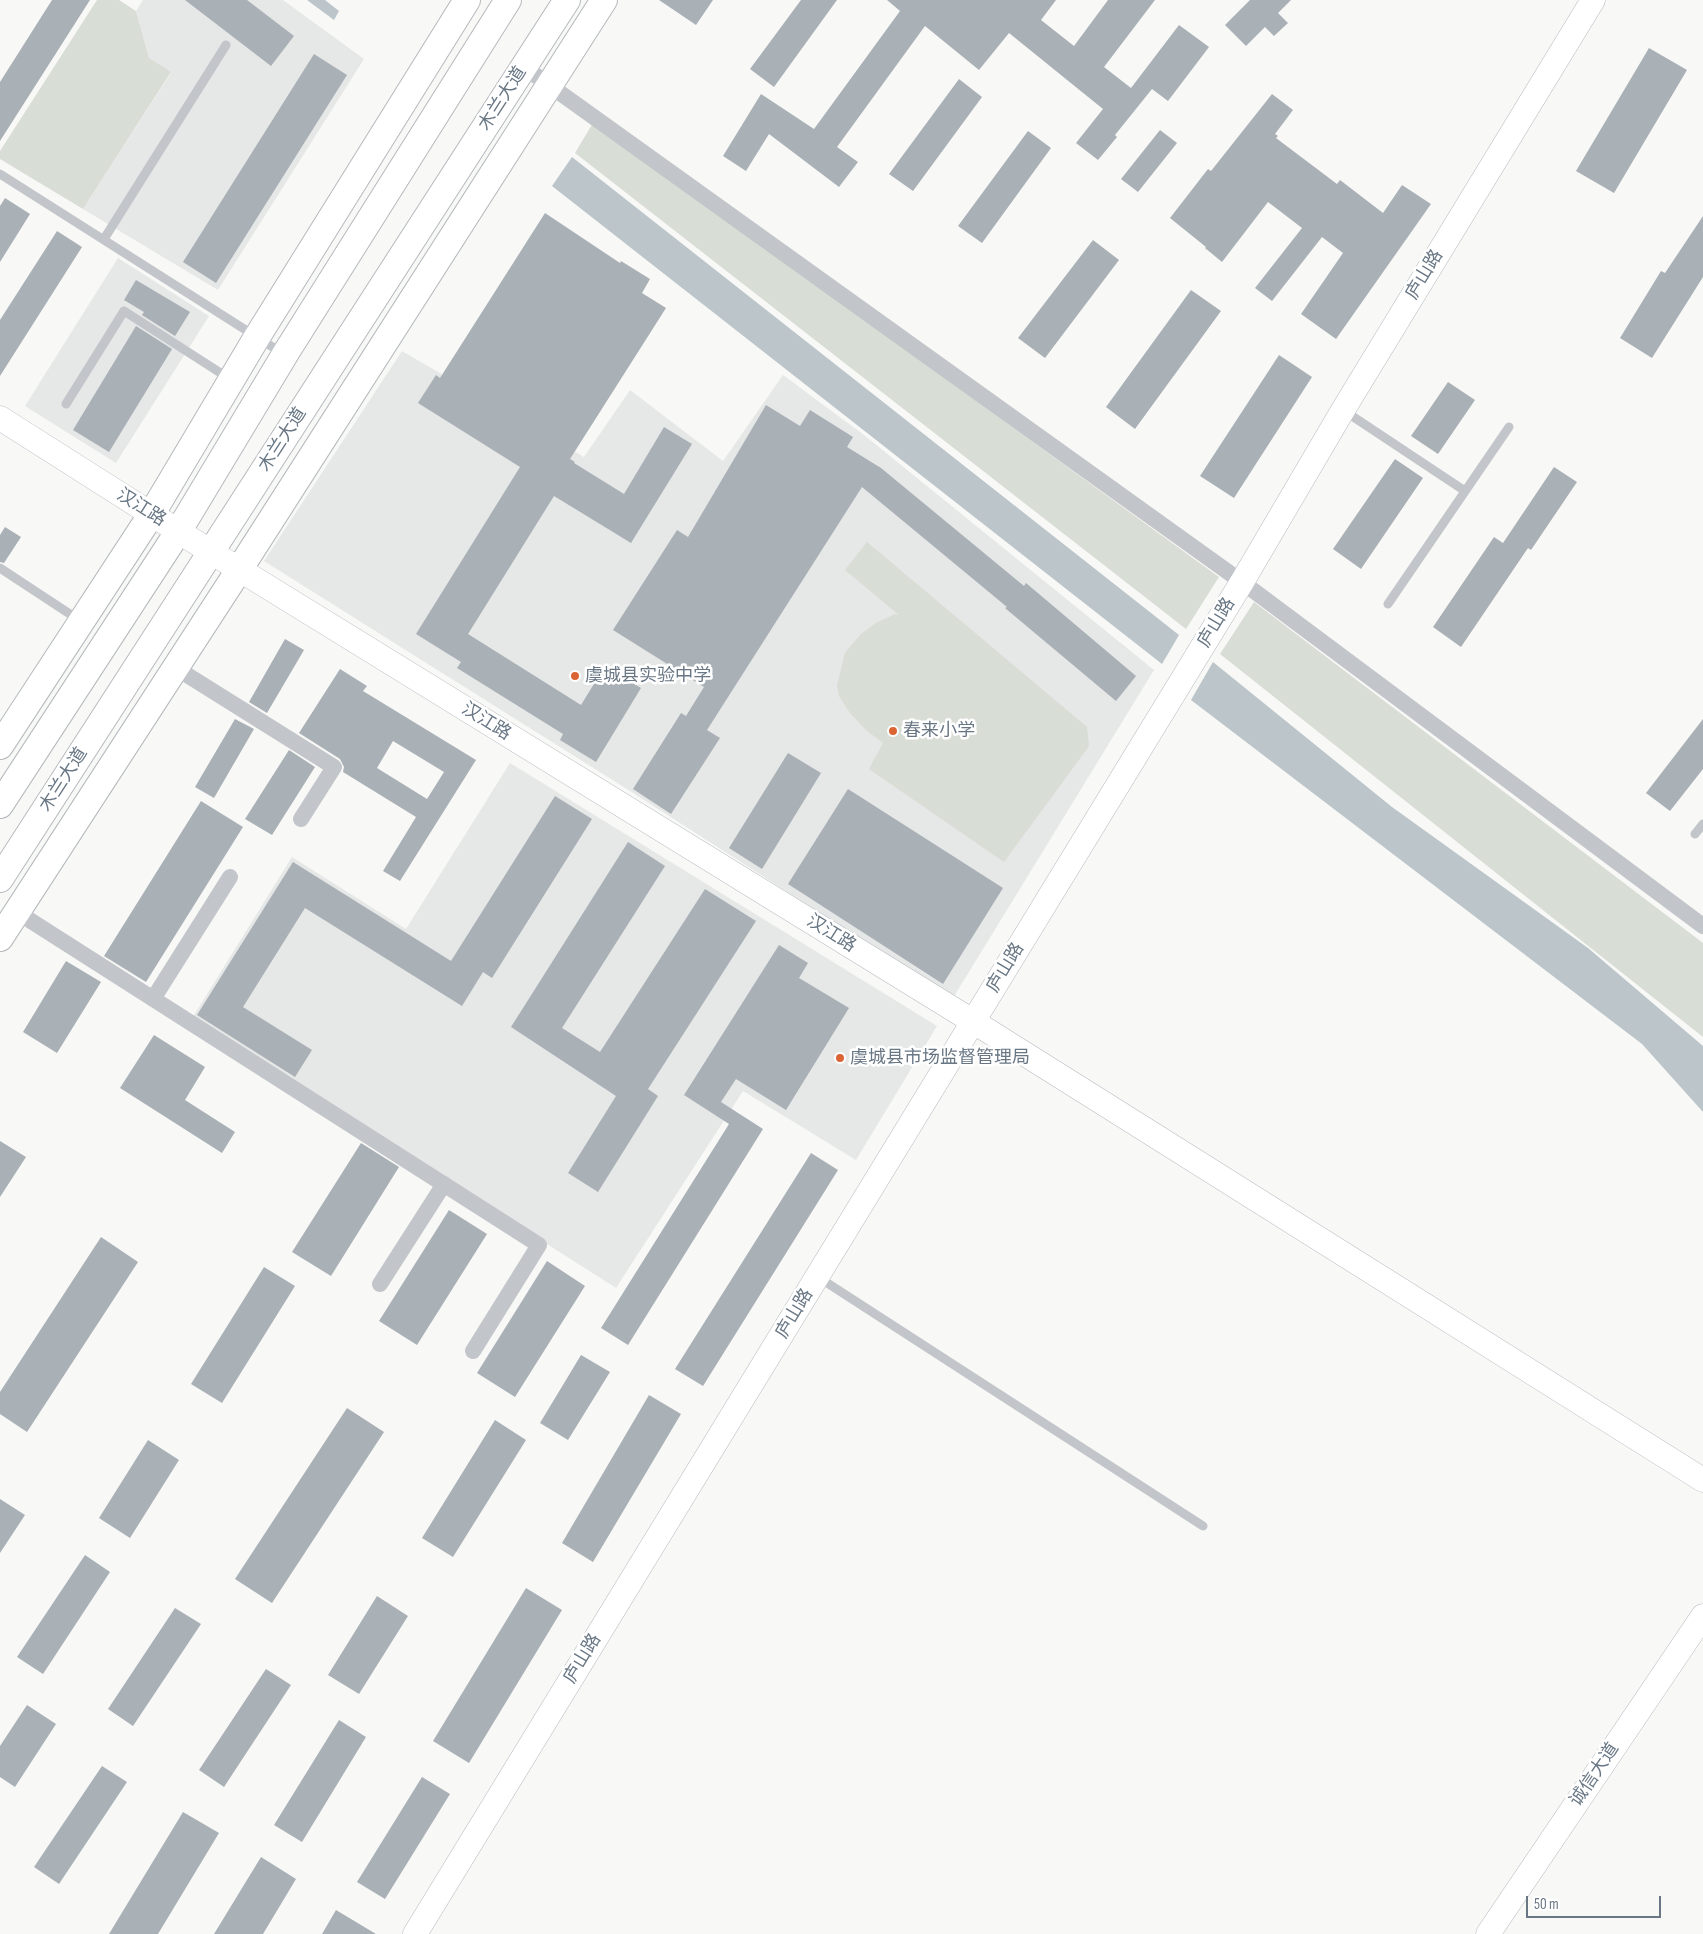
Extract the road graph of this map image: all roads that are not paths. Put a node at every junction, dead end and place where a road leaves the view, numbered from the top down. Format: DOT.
graph roads {
  1 [pos="467,0"];
  2 [pos="508,0"];
  3 [pos="567,0"];
  4 [pos="604,0"];
  5 [pos="1593,0"];
  6 [pos="226,45"];
  7 [pos="524,67"];
  8 [pos="550,86"];
  9 [pos="0,174"];
  10 [pos="104,239"];
  11 [pos="257,337"];
  12 [pos="285,355"];
  13 [pos="232,380"];
  14 [pos="66,404"];
  15 [pos="1343,410"];
  16 [pos="0,418"];
  17 [pos="1509,427"];
  18 [pos="1465,492"];
  19 [pos="151,515"];
  20 [pos="178,532"];
  21 [pos="211,552"];
  22 [pos="0,568"];
  23 [pos="240,570"];
  24 [pos="1242,582"];
  25 [pos="1388,604"];
  26 [pos="82,621"];
  27 [pos="176,668"];
  28 [pos="0,746"];
  29 [pos="0,806"];
  30 [pos="301,820"];
  31 [pos="1703,824"];
  32 [pos="1695,834"];
  33 [pos="230,877"];
  34 [pos="0,879"];
  35 [pos="17,912"];
  36 [pos="1703,926"];
  37 [pos="0,938"];
  38 [pos="153,999"];
  39 [pos="974,1022"];
  40 [pos="444,1184"];
  41 [pos="817,1277"];
  42 [pos="380,1284"];
  43 [pos="473,1351"];
  44 [pos="1703,1480"];
  45 [pos="1203,1526"];
  46 [pos="1703,1616"];
  47 [pos="415,1934"];
  48 [pos="1488,1934"];
  1 -- 11 [label="main road"];
  2 -- 12 [label="main road"];
  3 -- 7 [label="main road, 木兰大道"];
  4 -- 8 [label="main road"];
  5 -- 15 [label="street, 庐山路"];
  6 -- 10 [label="lane"];
  7 -- 8 [label="street"];
  7 -- 21 [label="main road, 木兰大道"];
  8 -- 23 [label="main road"];
  8 -- 24 [label="street"];
  9 -- 10 [label="lane"];
  10 -- 11 [label="lane"];
  11 -- 12 [label="lane"];
  11 -- 13 [label="main road"];
  12 -- 20 [label="main road"];
  13 -- 14 [label="lane"];
  13 -- 19 [label="main road"];
  15 -- 18 [label="lane"];
  15 -- 24 [label="street, 庐山路"];
  16 -- 19 [label="street, 汉江路"];
  17 -- 18 [label="lane"];
  18 -- 25 [label="lane"];
  19 -- 20 [label="street, 汉江路"];
  19 -- 26 [label="main road"];
  20 -- 21 [label="street, 汉江路"];
  20 -- 29 [label="main road"];
  21 -- 23 [label="street, 汉江路"];
  21 -- 34 [label="main road, 木兰大道"];
  22 -- 26 [label="lane"];
  23 -- 27 [label="main road"];
  23 -- 39 [label="street, 汉江路"];
  24 -- 36 [label="street"];
  24 -- 39 [label="street, 庐山路"];
  26 -- 28 [label="main road"];
  27 -- 30 [label="street"];
  27 -- 35 [label="main road"];
  31 -- 32 [label="lane"];
  33 -- 38 [label="street"];
  35 -- 37 [label="main road"];
  35 -- 38 [label="street"];
  38 -- 40 [label="street"];
  39 -- 41 [label="street, 庐山路"];
  39 -- 44 [label="street, 汉江路"];
  40 -- 42 [label="street"];
  40 -- 43 [label="street"];
  41 -- 45 [label="lane"];
  41 -- 47 [label="street, 庐山路"];
  46 -- 48 [label="street, 诚信大道"];
}
